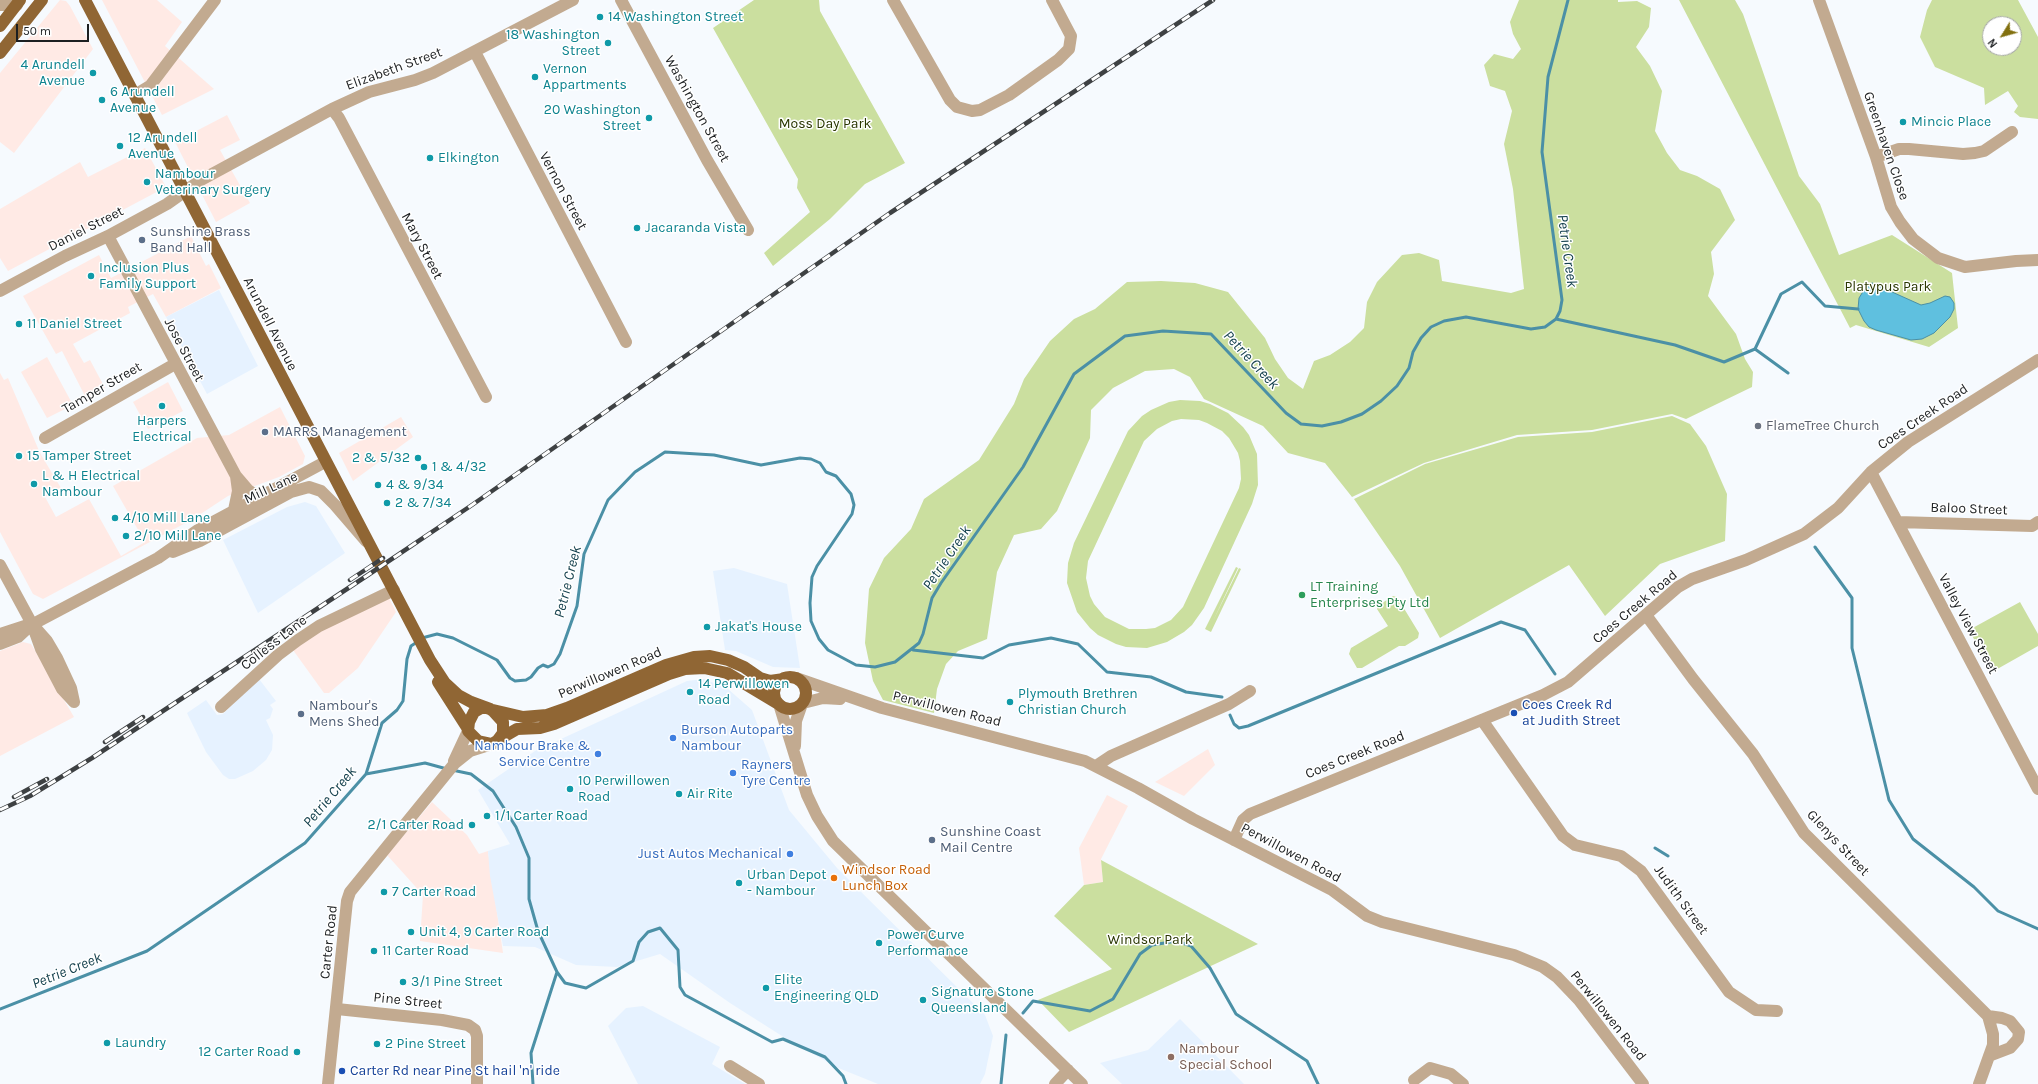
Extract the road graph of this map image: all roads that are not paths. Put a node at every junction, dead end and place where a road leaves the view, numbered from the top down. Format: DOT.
graph roads {
  1 [pos="42,0"];
  2 [pos="85,0"];
  3 [pos="215,0"];
  4 [pos="573,0"];
  5 [pos="621,0"];
  6 [pos="893,0"];
  7 [pos="1052,0"];
  8 [pos="1818,0"];
  9 [pos="19,2"];
  10 [pos="0,5"];
  11 [pos="0,26"];
  12 [pos="475,52"];
  13 [pos="0,53"];
  14 [pos="135,95"];
  15 [pos="332,109"];
  16 [pos="2012,132"];
  17 [pos="1876,157"];
  18 [pos="184,191"];
  19 [pos="748,230"];
  20 [pos="108,236"];
  21 [pos="2038,260"];
  22 [pos="0,291"];
  23 [pos="626,342"];
  24 [pos="2038,360"];
  25 [pos="175,364"];
  26 [pos="486,397"];
  27 [pos="45,438"];
  28 [pos="325,462"];
  29 [pos="1871,472"];
  30 [pos="236,476"];
  31 [pos="259,497"];
  32 [pos="234,510"];
  33 [pos="1898,522"];
  34 [pos="2038,522"];
  35 [pos="372,547"];
  36 [pos="166,553"];
  37 [pos="0,565"];
  38 [pos="394,590"];
  39 [pos="1646,615"];
  40 [pos="32,624"];
  41 [pos="0,634"];
  42 [pos="0,644"];
  43 [pos="433,666"];
  44 [pos="790,679"];
  45 [pos="1250,691"];
  46 [pos="778,704"];
  47 [pos="803,704"];
  48 [pos="76,706"];
  49 [pos="221,707"];
  50 [pos="882,708"];
  51 [pos="488,709"];
  52 [pos="1482,720"];
  53 [pos="468,730"];
  54 [pos="495,743"];
  55 [pos="455,761"];
  56 [pos="795,761"];
  57 [pos="1096,766"];
  58 [pos="2038,789"];
  59 [pos="1234,840"];
  60 [pos="337,1009"];
  61 [pos="1777,1011"];
  62 [pos="1988,1016"];
  63 [pos="1990,1056"];
  64 [pos="730,1066"];
  65 [pos="1068,1070"];
  66 [pos="1414,1080"];
  67 [pos="328,1084"];
  68 [pos="477,1084"];
  69 [pos="759,1084"];
  70 [pos="1055,1084"];
  71 [pos="1082,1084"];
  72 [pos="1463,1084"];
  73 [pos="1642,1084"];
  74 [pos="1979,1084"];
  1 -- 13 [label="main road"];
  2 -- 14 [label="main road, Arundell Avenue"];
  3 -- 14 [label="street"];
  4 -- 12 [label="street, Elizabeth Street"];
  5 -- 19 [label="street, Washington Street"];
  6 -- 7 [label="street"];
  8 -- 17 [label="street, Greenhaven Close"];
  9 -- 10 [label="street"];
  9 -- 11 [label="main road"];
  12 -- 15 [label="street, Elizabeth Street"];
  12 -- 23 [label="street, Vernon Street"];
  14 -- 18 [label="main road, Arundell Avenue"];
  15 -- 18 [label="street, Elizabeth Street"];
  15 -- 26 [label="street, Mary Street"];
  16 -- 17 [label="street"];
  17 -- 21 [label="street, Greenhaven Close"];
  18 -- 20 [label="street, Daniel Street"];
  18 -- 28 [label="main road, Arundell Avenue"];
  20 -- 22 [label="street, Daniel Street"];
  20 -- 25 [label="street, Jose Street"];
  24 -- 29 [label="street, Coes Creek Road"];
  25 -- 27 [label="street, Tamper Street"];
  25 -- 30 [label="street, Jose Street"];
  28 -- 31 [label="street, Mill Lane"];
  28 -- 35 [label="main road, Arundell Avenue"];
  29 -- 33 [label="street, Valley View Street"];
  29 -- 39 [label="street, Coes Creek Road"];
  30 -- 31 [label="street, Jose Street"];
  30 -- 32 [label="street, Jose Street"];
  31 -- 32 [label="street, Mill Lane"];
  32 -- 36 [label="street, Mill Lane"];
  33 -- 34 [label="street, Baloo Street"];
  33 -- 58 [label="street, Valley View Street"];
  35 -- 36 [label="street, Mill Lane"];
  35 -- 38 [label="main road, Arundell Avenue"];
  36 -- 40 [label="street, Mill Lane"];
  37 -- 40 [label="street"];
  38 -- 43 [label="main road, Arundell Avenue"];
  38 -- 49 [label="street, Colless Lane"];
  39 -- 52 [label="street, Coes Creek Road"];
  39 -- 62 [label="street, Glenys Street"];
  40 -- 41 [label="street, Mill Lane"];
  40 -- 42 [label="street, Mill Lane"];
  40 -- 48 [label="street"];
  43 -- 51 [label="main road, Arundell Avenue"];
  43 -- 53 [label="main road, Arundell Avenue"];
  44 -- 46 [label="main road"];
  44 -- 47 [label="main road"];
  44 -- 50 [label="street, Perwillowen Road"];
  44 -- 51 [label="main road, Perwillowen Road"];
  45 -- 57 [label="street"];
  46 -- 47 [label="main road"];
  46 -- 54 [label="main road, Perwillowen Road"];
  46 -- 56 [label="street"];
  47 -- 50 [label="street, Perwillowen Road"];
  47 -- 56 [label="street"];
  50 -- 57 [label="street, Perwillowen Road"];
  51 -- 53 [label="main road"];
  51 -- 54 [label="main road"];
  52 -- 59 [label="street, Coes Creek Road"];
  52 -- 61 [label="street, Judith Street"];
  53 -- 54 [label="main road"];
  53 -- 55 [label="street, Carter Road"];
  54 -- 55 [label="street, Carter Road"];
  55 -- 60 [label="street, Carter Road"];
  56 -- 65 [label="street"];
  57 -- 59 [label="street, Perwillowen Road"];
  59 -- 73 [label="street, Perwillowen Road"];
  60 -- 67 [label="street, Carter Road"];
  60 -- 68 [label="street, Pine Street"];
  62 -- 63 [label="street"];
  62 -- 63 [label="street"];
  63 -- 74 [label="street"];
  64 -- 69 [label="street"];
  65 -- 70 [label="street"];
  65 -- 71 [label="street"];
  66 -- 72 [label="street"];
}
